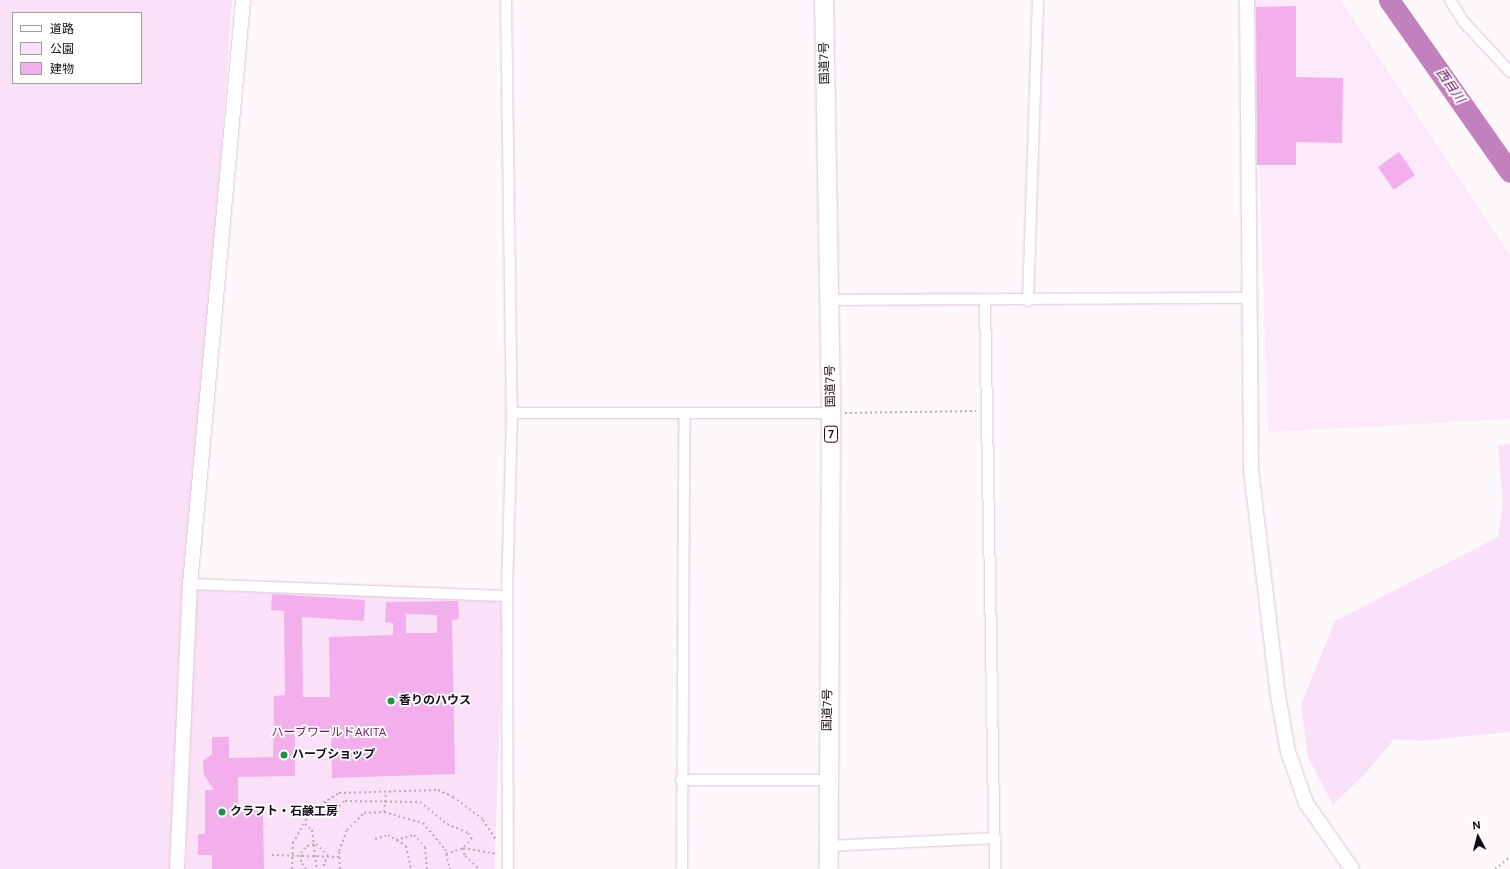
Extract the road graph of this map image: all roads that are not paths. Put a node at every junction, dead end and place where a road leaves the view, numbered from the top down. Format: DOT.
graph roads {
  1 [pos="243,0"];
  2 [pos="506,0"];
  3 [pos="824,0"];
  4 [pos="1038,0"];
  5 [pos="1247,0"];
  6 [pos="1450,0"];
  7 [pos="1510,72"];
  8 [pos="1250,298"];
  9 [pos="829,300"];
  10 [pos="1028,301"];
  11 [pos="985,302"];
  12 [pos="831,413"];
  13 [pos="512,414"];
  14 [pos="684,414"];
  15 [pos="190,584"];
  16 [pos="507,596"];
  17 [pos="681,780"];
  18 [pos="827,780"];
  19 [pos="996,838"];
  20 [pos="828,846"];
  21 [pos="177,869"];
  22 [pos="508,869"];
  23 [pos="682,869"];
  24 [pos="829,869"];
  25 [pos="995,869"];
  26 [pos="1352,869"];
  1 -- 15 [label="street"];
  2 -- 13 [label="street"];
  3 -- 9 [label="highway, 国道7号 / 7"];
  4 -- 10 [label="street"];
  5 -- 8 [label="street"];
  6 -- 7 [label="street"];
  8 -- 10 [label="street"];
  8 -- 26 [label="street"];
  9 -- 11 [label="street"];
  9 -- 12 [label="highway, 国道7号 / 7"];
  10 -- 11 [label="street"];
  11 -- 19 [label="street"];
  12 -- 14 [label="street"];
  12 -- 18 [label="highway, 国道7号 / 7"];
  13 -- 14 [label="street"];
  13 -- 16 [label="street"];
  14 -- 17 [label="street"];
  15 -- 16 [label="street"];
  15 -- 21 [label="street"];
  16 -- 22 [label="street"];
  17 -- 18 [label="street"];
  17 -- 23 [label="street"];
  18 -- 20 [label="highway, 国道7号 / 7"];
  19 -- 20 [label="street"];
  19 -- 25 [label="street"];
  20 -- 24 [label="highway, 国道7号 / 7"];
}
